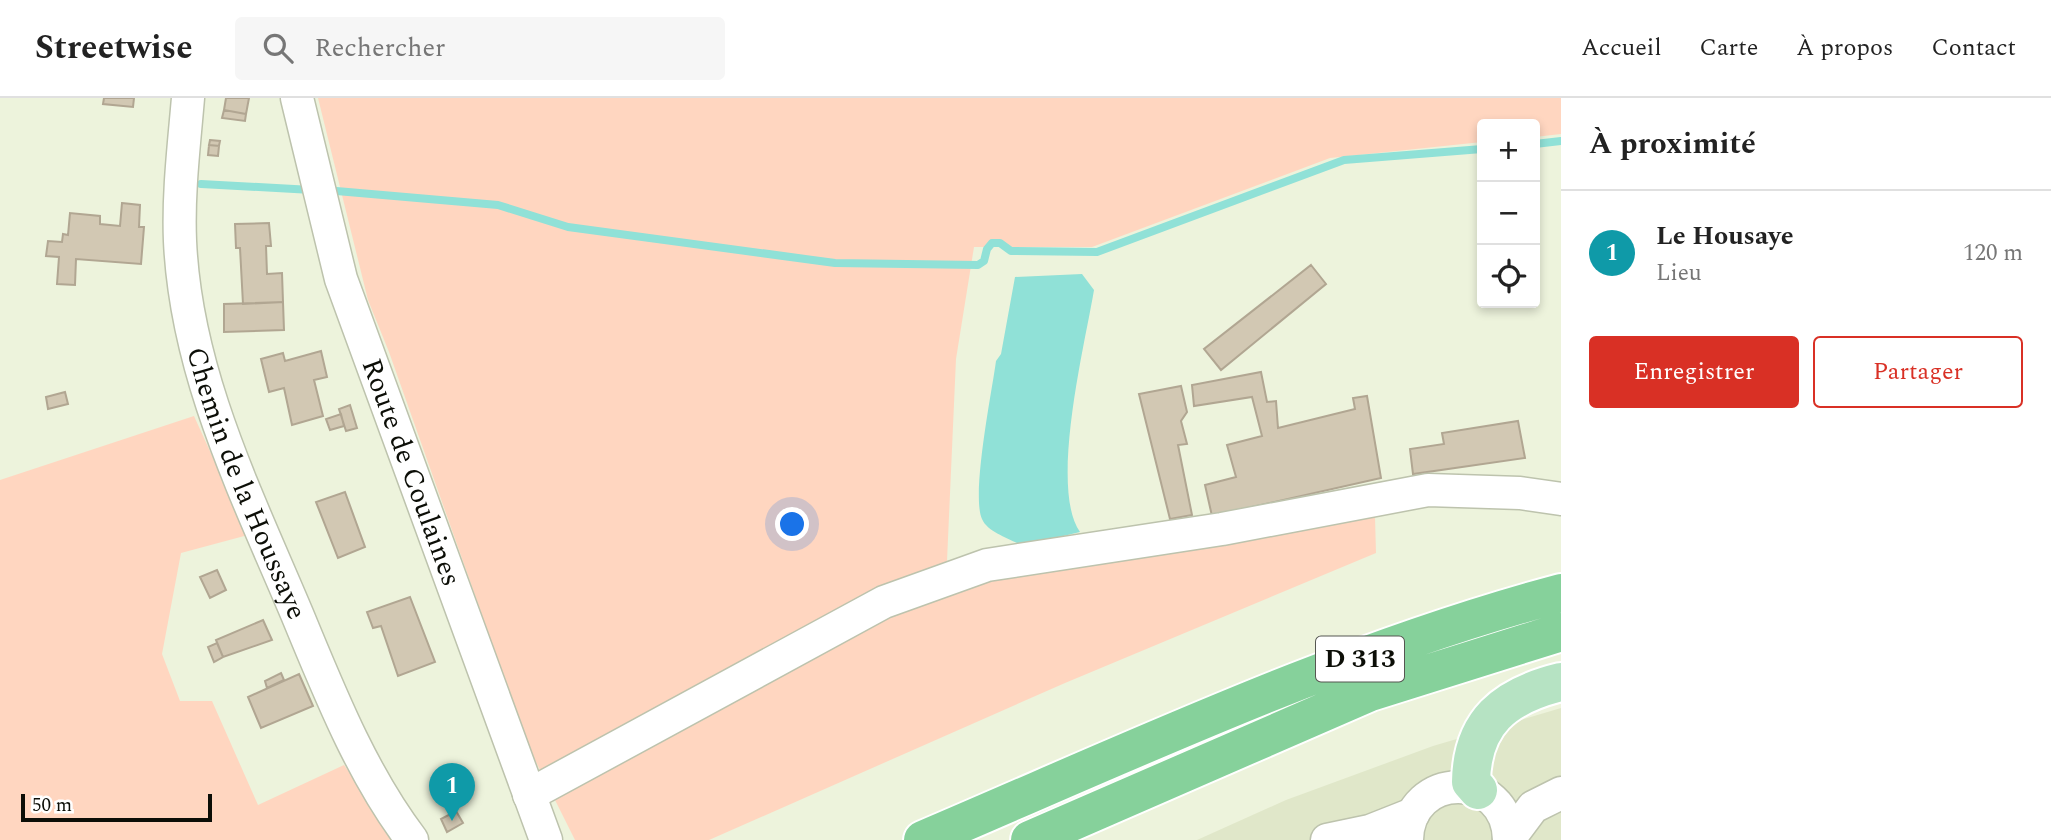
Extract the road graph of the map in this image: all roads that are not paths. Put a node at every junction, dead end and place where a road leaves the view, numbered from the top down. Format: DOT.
graph roads {
  1 [pos="188,98"];
  2 [pos="297,98"];
  3 [pos="1561,499"];
  4 [pos="1561,593"];
  5 [pos="1561,632"];
  6 [pos="1561,682"];
  7 [pos="1561,793"];
  8 [pos="529,796"];
  9 [pos="1487,797"];
  10 [pos="1532,807"];
  11 [pos="1410,827"];
  12 [pos="1377,836"];
  13 [pos="412,840"];
  14 [pos="546,840"];
  15 [pos="923,840"];
  16 [pos="1030,840"];
  17 [pos="1327,840"];
  18 [pos="1509,840"];
  1 -- 13 [label="street, Chemin de la Houssaye"];
  2 -- 8 [label="street, Route de Coulaines"];
  3 -- 8 [label="street"];
  4 -- 15 [label="highway, D 313"];
  5 -- 16 [label="highway, D 313"];
  6 -- 9 [label="main road"];
  7 -- 10 [label="street"];
  8 -- 14 [label="street, Route de Coulaines"];
  9 -- 10 [label="street"];
  9 -- 11 [label="street"];
  9 -- 18 [label="street"];
  10 -- 18 [label="street"];
  11 -- 12 [label="street"];
  12 -- 17 [label="street"];
}
